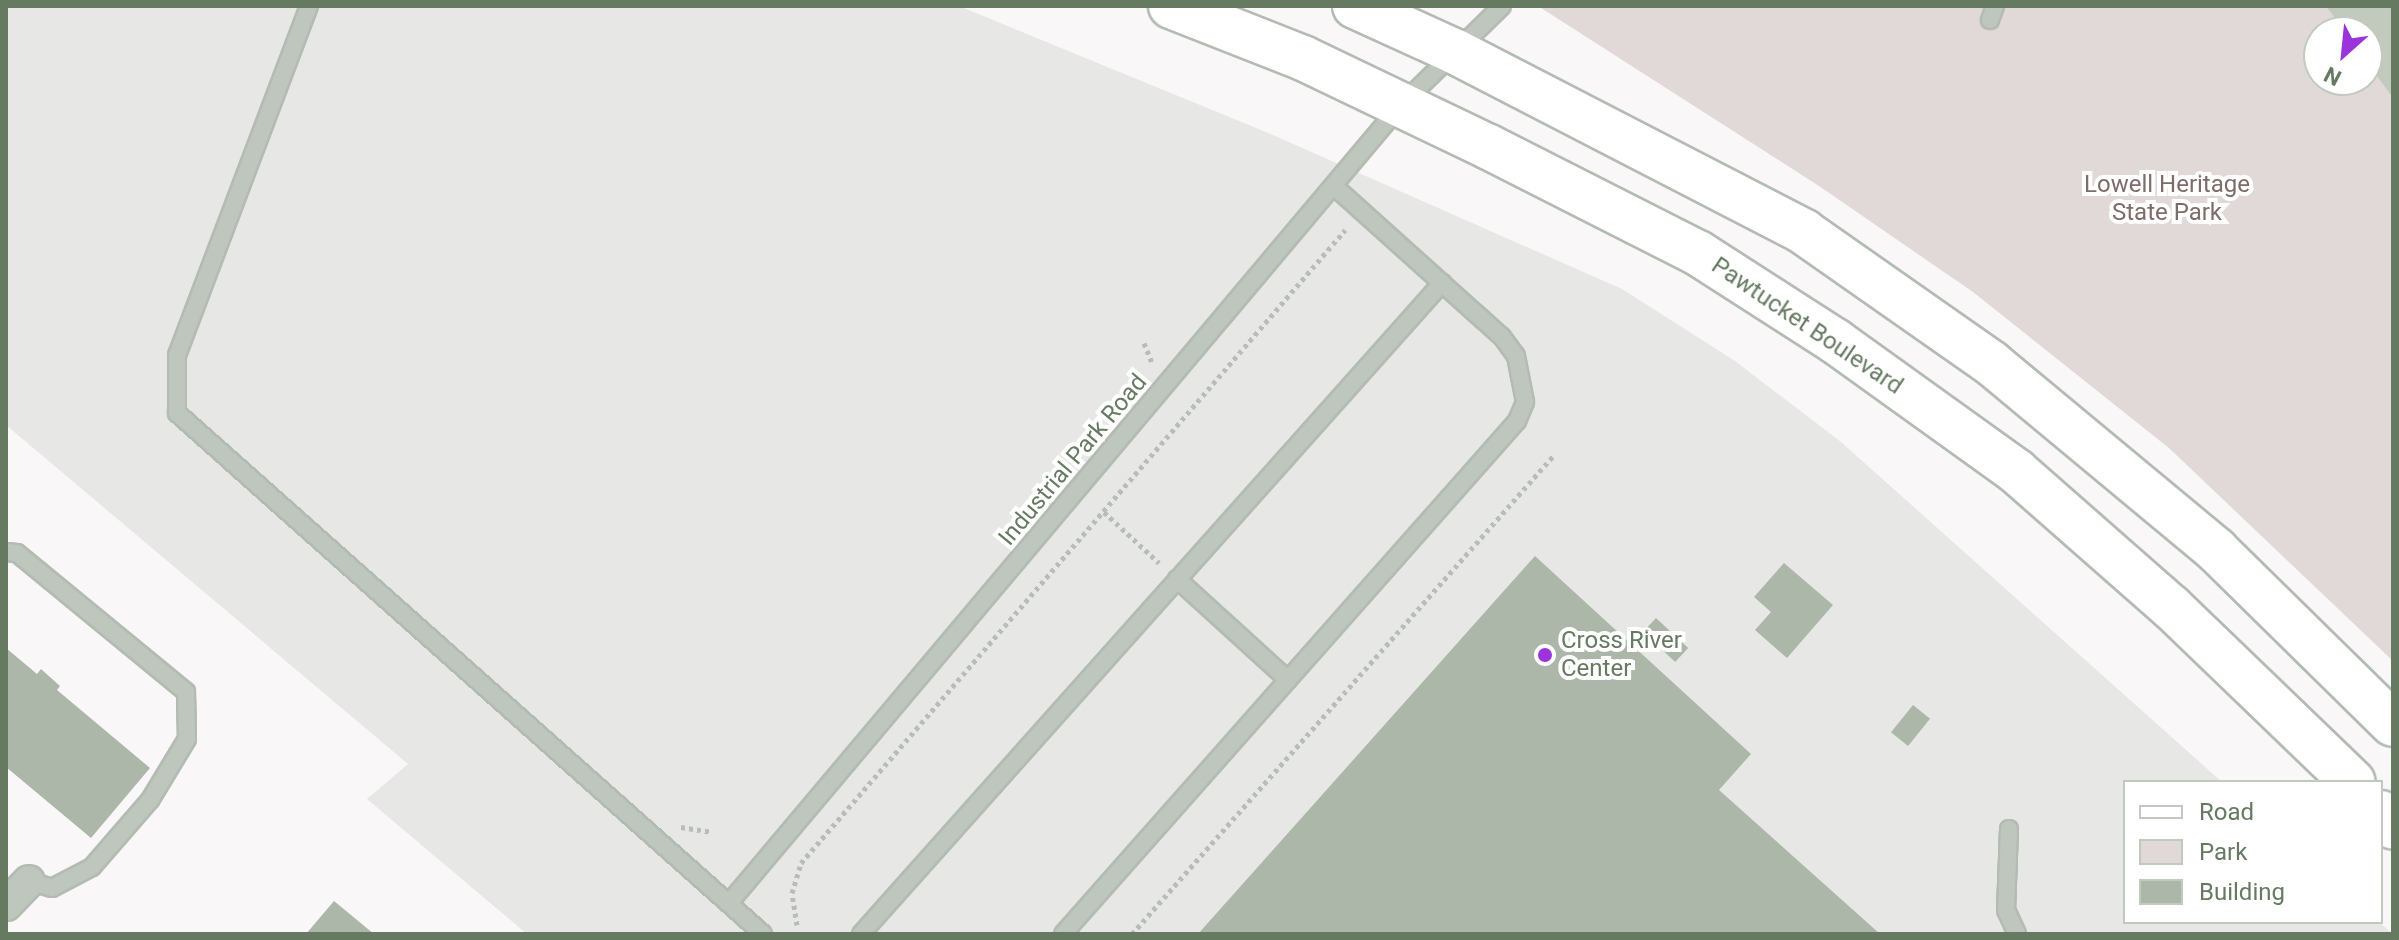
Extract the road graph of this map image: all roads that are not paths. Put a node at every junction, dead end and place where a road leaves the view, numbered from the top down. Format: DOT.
graph roads {
  1 [pos="309,6"];
  2 [pos="1171,6"];
  3 [pos="1355,6"];
  4 [pos="1502,6"];
  5 [pos="1456,52"];
  6 [pos="1401,105"];
  7 [pos="1336,188"];
  8 [pos="1442,283"];
  9 [pos="6,552"];
  10 [pos="1177,579"];
  11 [pos="1288,680"];
  12 [pos="2393,724"];
  13 [pos="2351,780"];
  14 [pos="2009,829"];
  15 [pos="29,881"];
  16 [pos="729,903"];
  17 [pos="6,905"];
  18 [pos="763,934"];
  19 [pos="861,934"];
  20 [pos="1063,934"];
  21 [pos="2017,934"];
  1 -- 16 [label="lane"];
  2 -- 6 [label="main road, Pawtucket Boulevard"];
  3 -- 5 [label="main road"];
  4 -- 5 [label="lane, Industrial Park Road"];
  5 -- 6 [label="lane, Industrial Park Road"];
  5 -- 12 [label="main road"];
  6 -- 7 [label="lane, Industrial Park Road"];
  6 -- 13 [label="main road, Pawtucket Boulevard"];
  7 -- 8 [label="lane"];
  7 -- 16 [label="lane, Industrial Park Road"];
  8 -- 10 [label="lane"];
  8 -- 11 [label="lane"];
  9 -- 15 [label="lane"];
  10 -- 11 [label="lane"];
  10 -- 19 [label="lane"];
  11 -- 20 [label="lane"];
  14 -- 21 [label="lane"];
  15 -- 17 [label="street"];
  16 -- 18 [label="lane"];
}
